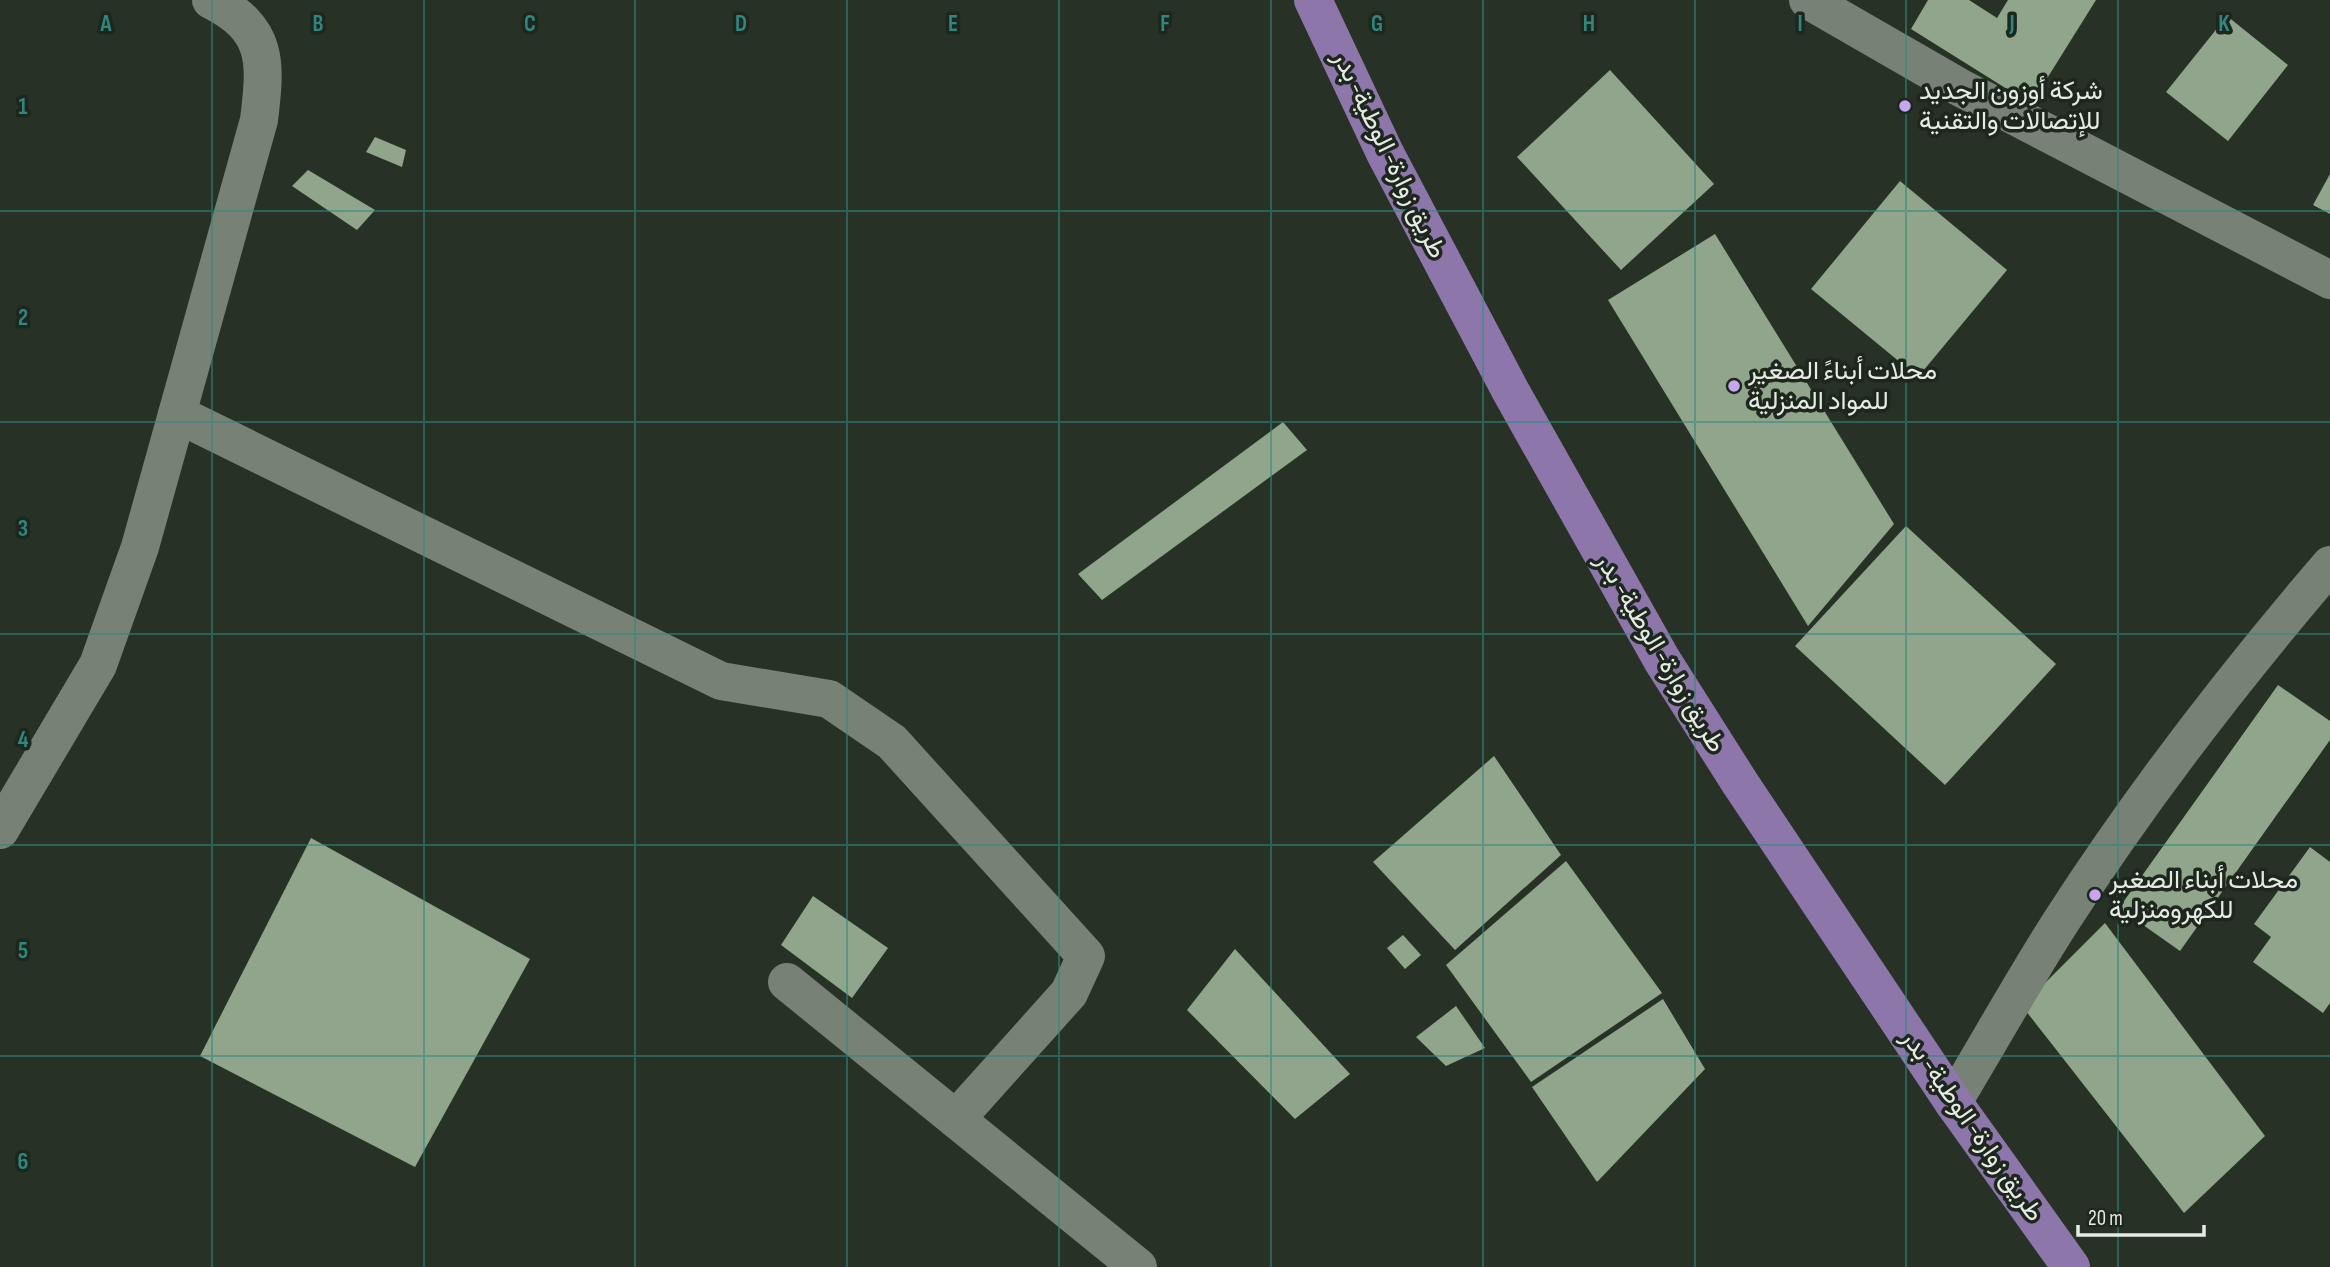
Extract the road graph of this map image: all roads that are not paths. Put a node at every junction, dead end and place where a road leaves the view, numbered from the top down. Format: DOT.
graph roads {
  1 [pos="211,0"];
  2 [pos="1313,0"];
  3 [pos="1808,0"];
  4 [pos="2330,280"];
  5 [pos="177,414"];
  6 [pos="2330,565"];
  7 [pos="0,830"];
  8 [pos="787,982"];
  9 [pos="1953,1102"];
  10 [pos="956,1119"];
  11 [pos="1138,1267"];
  12 [pos="2071,1267"];
  1 -- 5 [label="street"];
  2 -- 9 [label="highway, طريق زوارة- الوطية- بدر"];
  3 -- 4 [label="street"];
  5 -- 7 [label="street"];
  5 -- 10 [label="street"];
  6 -- 9 [label="street"];
  8 -- 10 [label="street"];
  9 -- 12 [label="highway, طريق زوارة- الوطية- بدر"];
  10 -- 11 [label="street"];
}
